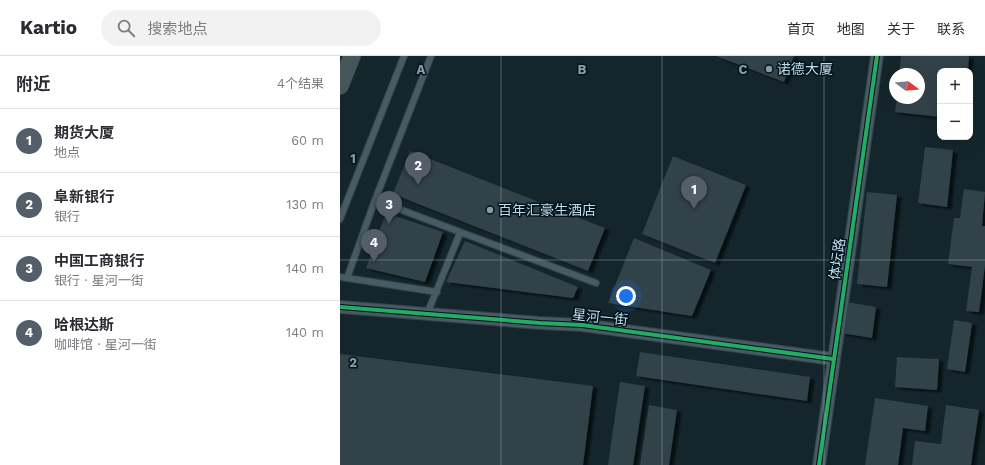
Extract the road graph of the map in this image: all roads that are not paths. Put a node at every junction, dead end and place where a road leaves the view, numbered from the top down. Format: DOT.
graph roads {
  1 [pos="352,56"];
  2 [pos="404,56"];
  3 [pos="431,56"];
  4 [pos="877,56"];
  5 [pos="340,86"];
  6 [pos="375,200"];
  7 [pos="340,219"];
  8 [pos="460,233"];
  9 [pos="340,277"];
  10 [pos="347,278"];
  11 [pos="596,283"];
  12 [pos="437,292"];
  13 [pos="340,307"];
  14 [pos="427,314"];
  15 [pos="833,359"];
  16 [pos="819,465"];
  1 -- 5 [label="main road"];
  2 -- 7 [label="lane"];
  3 -- 6 [label="lane"];
  4 -- 15 [label="street, 体坛路"];
  6 -- 8 [label="lane"];
  6 -- 10 [label="lane"];
  8 -- 11 [label="lane"];
  8 -- 12 [label="lane"];
  9 -- 10 [label="lane"];
  10 -- 12 [label="lane"];
  12 -- 14 [label="lane"];
  13 -- 14 [label="street, 星河一街"];
  14 -- 15 [label="street, 星河一街"];
  15 -- 16 [label="street, 体坛路"];
}
